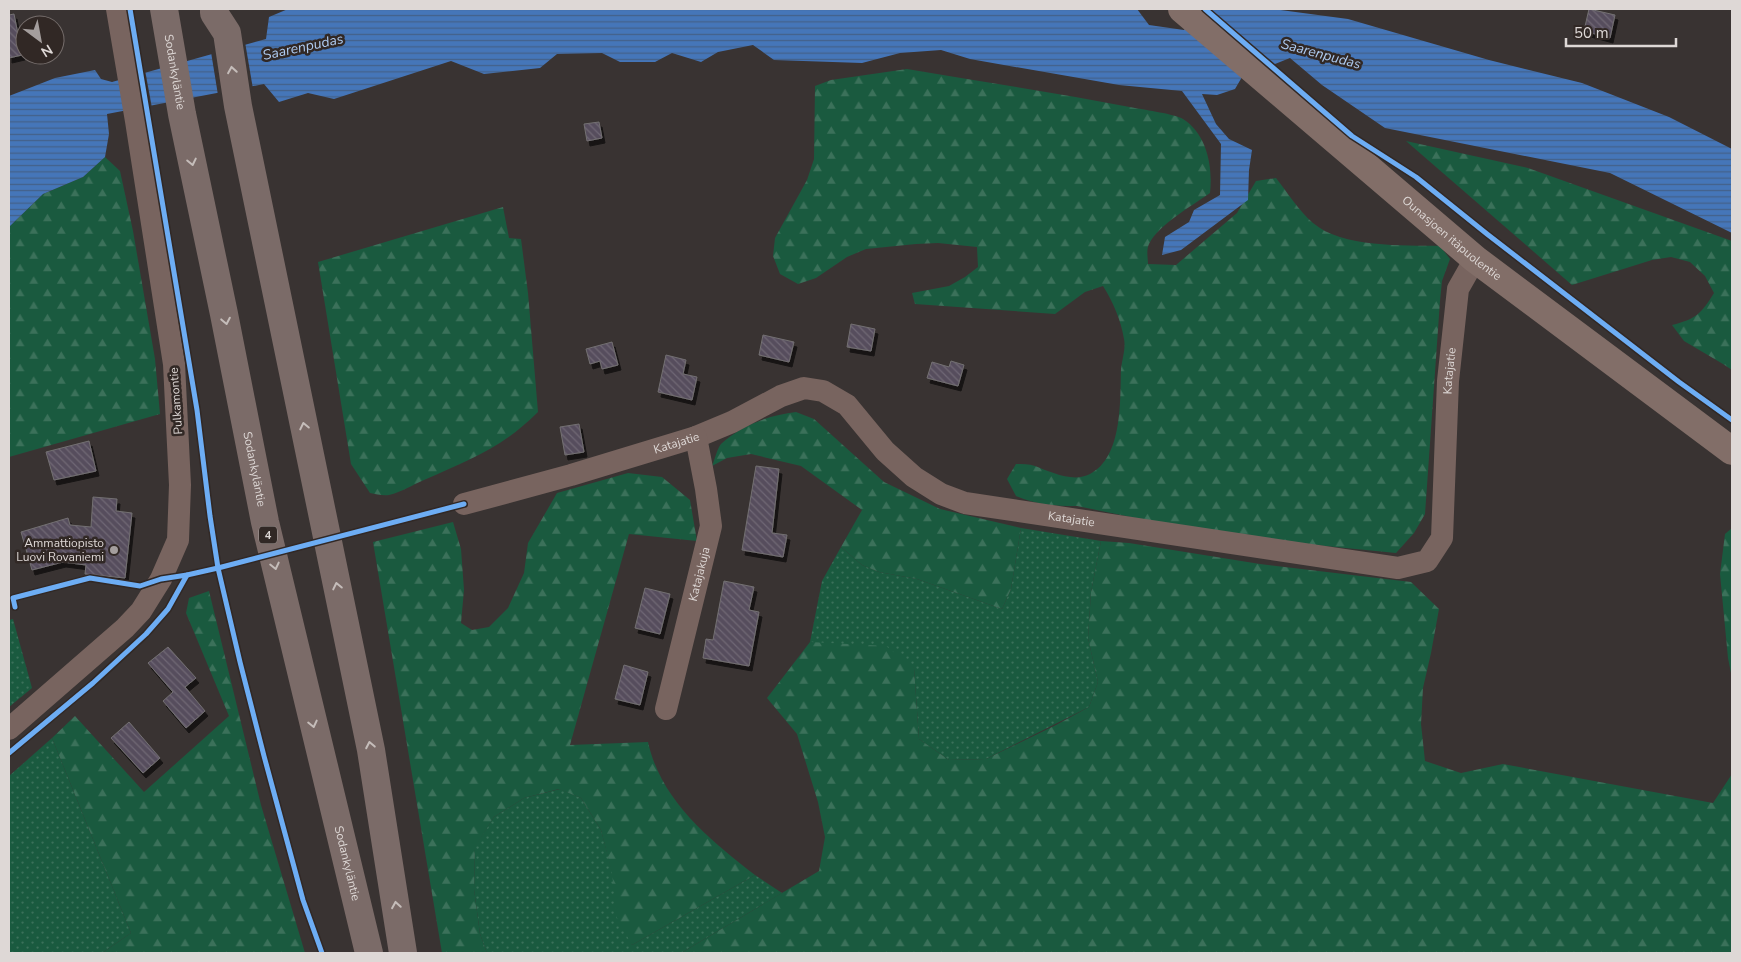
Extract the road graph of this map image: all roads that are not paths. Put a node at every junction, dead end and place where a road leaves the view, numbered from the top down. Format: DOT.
graph roads {
  1 [pos="117,9"];
  2 [pos="164,9"];
  3 [pos="214,9"];
  4 [pos="1182,9"];
  5 [pos="230,21"];
  6 [pos="1476,259"];
  7 [pos="696,437"];
  8 [pos="1732,451"];
  9 [pos="464,504"];
  10 [pos="666,709"];
  11 [pos="9,729"];
  12 [pos="369,953"];
  13 [pos="403,953"];
  1 -- 11 [label="street, Pulkamontie"];
  2 -- 12 [label="highway, Sodankyläntie / 4, one-way"];
  3 -- 5 [label="highway"];
  4 -- 6 [label="main road, Ounasjoen itäpuolentie"];
  13 -- 5 [label="highway, one-way"];
  6 -- 7 [label="street, Katajatie"];
  6 -- 8 [label="main road, Ounasjoen itäpuolentie"];
  7 -- 9 [label="street, Katajatie"];
  7 -- 10 [label="street, Katajakuja"];
}
